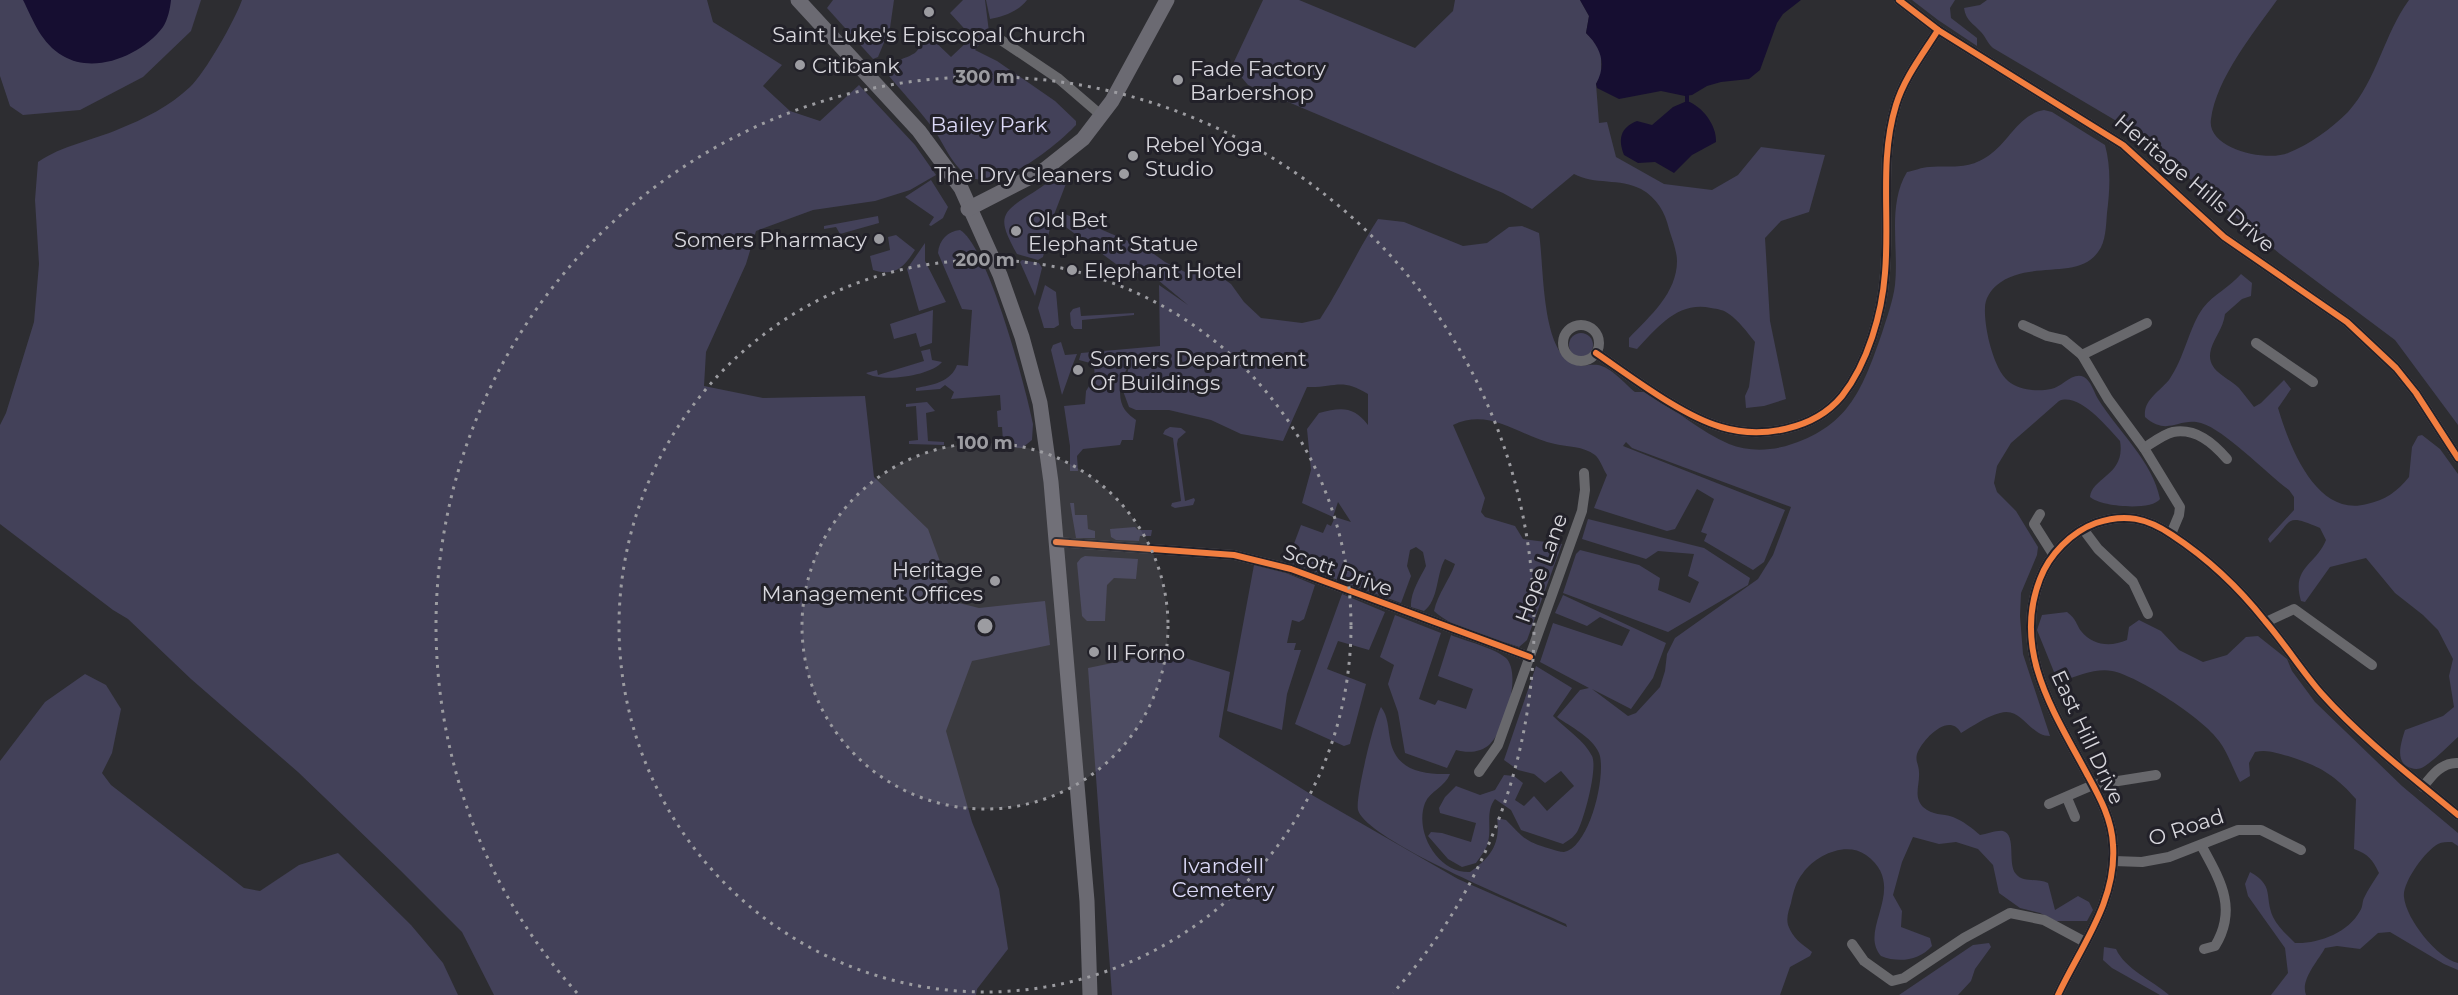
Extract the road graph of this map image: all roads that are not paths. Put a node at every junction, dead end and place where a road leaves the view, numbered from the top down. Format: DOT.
graph roads {
  1 [pos="798,0"];
  2 [pos="1167,0"];
  3 [pos="1899,0"];
  4 [pos="1938,30"];
  5 [pos="998,38"];
  6 [pos="1102,116"];
  7 [pos="968,209"];
  8 [pos="2147,323"];
  9 [pos="2023,325"];
  10 [pos="2256,343"];
  11 [pos="1596,353"];
  12 [pos="2082,355"];
  13 [pos="2313,382"];
  14 [pos="2144,448"];
  15 [pos="2458,458"];
  16 [pos="2227,459"];
  17 [pos="1584,473"];
  18 [pos="2040,514"];
  19 [pos="2083,529"];
  20 [pos="2171,534"];
  21 [pos="1056,542"];
  22 [pos="2053,554"];
  23 [pos="2148,614"];
  24 [pos="2266,622"];
  25 [pos="1530,657"];
  26 [pos="2372,665"];
  27 [pos="2458,763"];
  28 [pos="1479,772"];
  29 [pos="2156,775"];
  30 [pos="2093,785"];
  31 [pos="2423,786"];
  32 [pos="2067,798"];
  33 [pos="2049,804"];
  34 [pos="2458,815"];
  35 [pos="2075,817"];
  36 [pos="2201,845"];
  37 [pos="2301,850"];
  38 [pos="2114,861"];
  39 [pos="2085,942"];
  40 [pos="1852,944"];
  41 [pos="2204,949"];
  42 [pos="1090,995"];
  43 [pos="2058,995"];
  1 -- 7 [label="main road"];
  2 -- 6 [label="main road"];
  3 -- 4 [label="street, Heritage Hills Drive"];
  4 -- 11 [label="street"];
  4 -- 15 [label="street, Heritage Hills Drive"];
  5 -- 6 [label="street"];
  6 -- 7 [label="main road"];
  7 -- 21 [label="main road"];
  8 -- 12 [label="street"];
  9 -- 12 [label="street"];
  10 -- 13 [label="street"];
  12 -- 14 [label="street"];
  14 -- 16 [label="street"];
  14 -- 20 [label="street"];
  17 -- 25 [label="street, Hope Lane"];
  18 -- 22 [label="street"];
  19 -- 20 [label="street, East Hill Drive"];
  19 -- 22 [label="street, East Hill Drive"];
  19 -- 23 [label="street"];
  20 -- 24 [label="street, East Hill Drive"];
  21 -- 25 [label="street, Scott Drive"];
  21 -- 42 [label="main road"];
  22 -- 30 [label="street, East Hill Drive"];
  24 -- 26 [label="street"];
  24 -- 31 [label="street, East Hill Drive"];
  25 -- 28 [label="street, Hope Lane"];
  27 -- 31 [label="street"];
  29 -- 30 [label="street"];
  30 -- 32 [label="street"];
  30 -- 38 [label="street, East Hill Drive"];
  31 -- 34 [label="street, East Hill Drive"];
  32 -- 33 [label="street"];
  32 -- 35 [label="street"];
  36 -- 37 [label="street, O Road"];
  36 -- 38 [label="street, O Road"];
  36 -- 41 [label="street"];
  38 -- 39 [label="street, East Hill Drive"];
  39 -- 40 [label="street"];
  39 -- 43 [label="street, East Hill Drive"];
}
